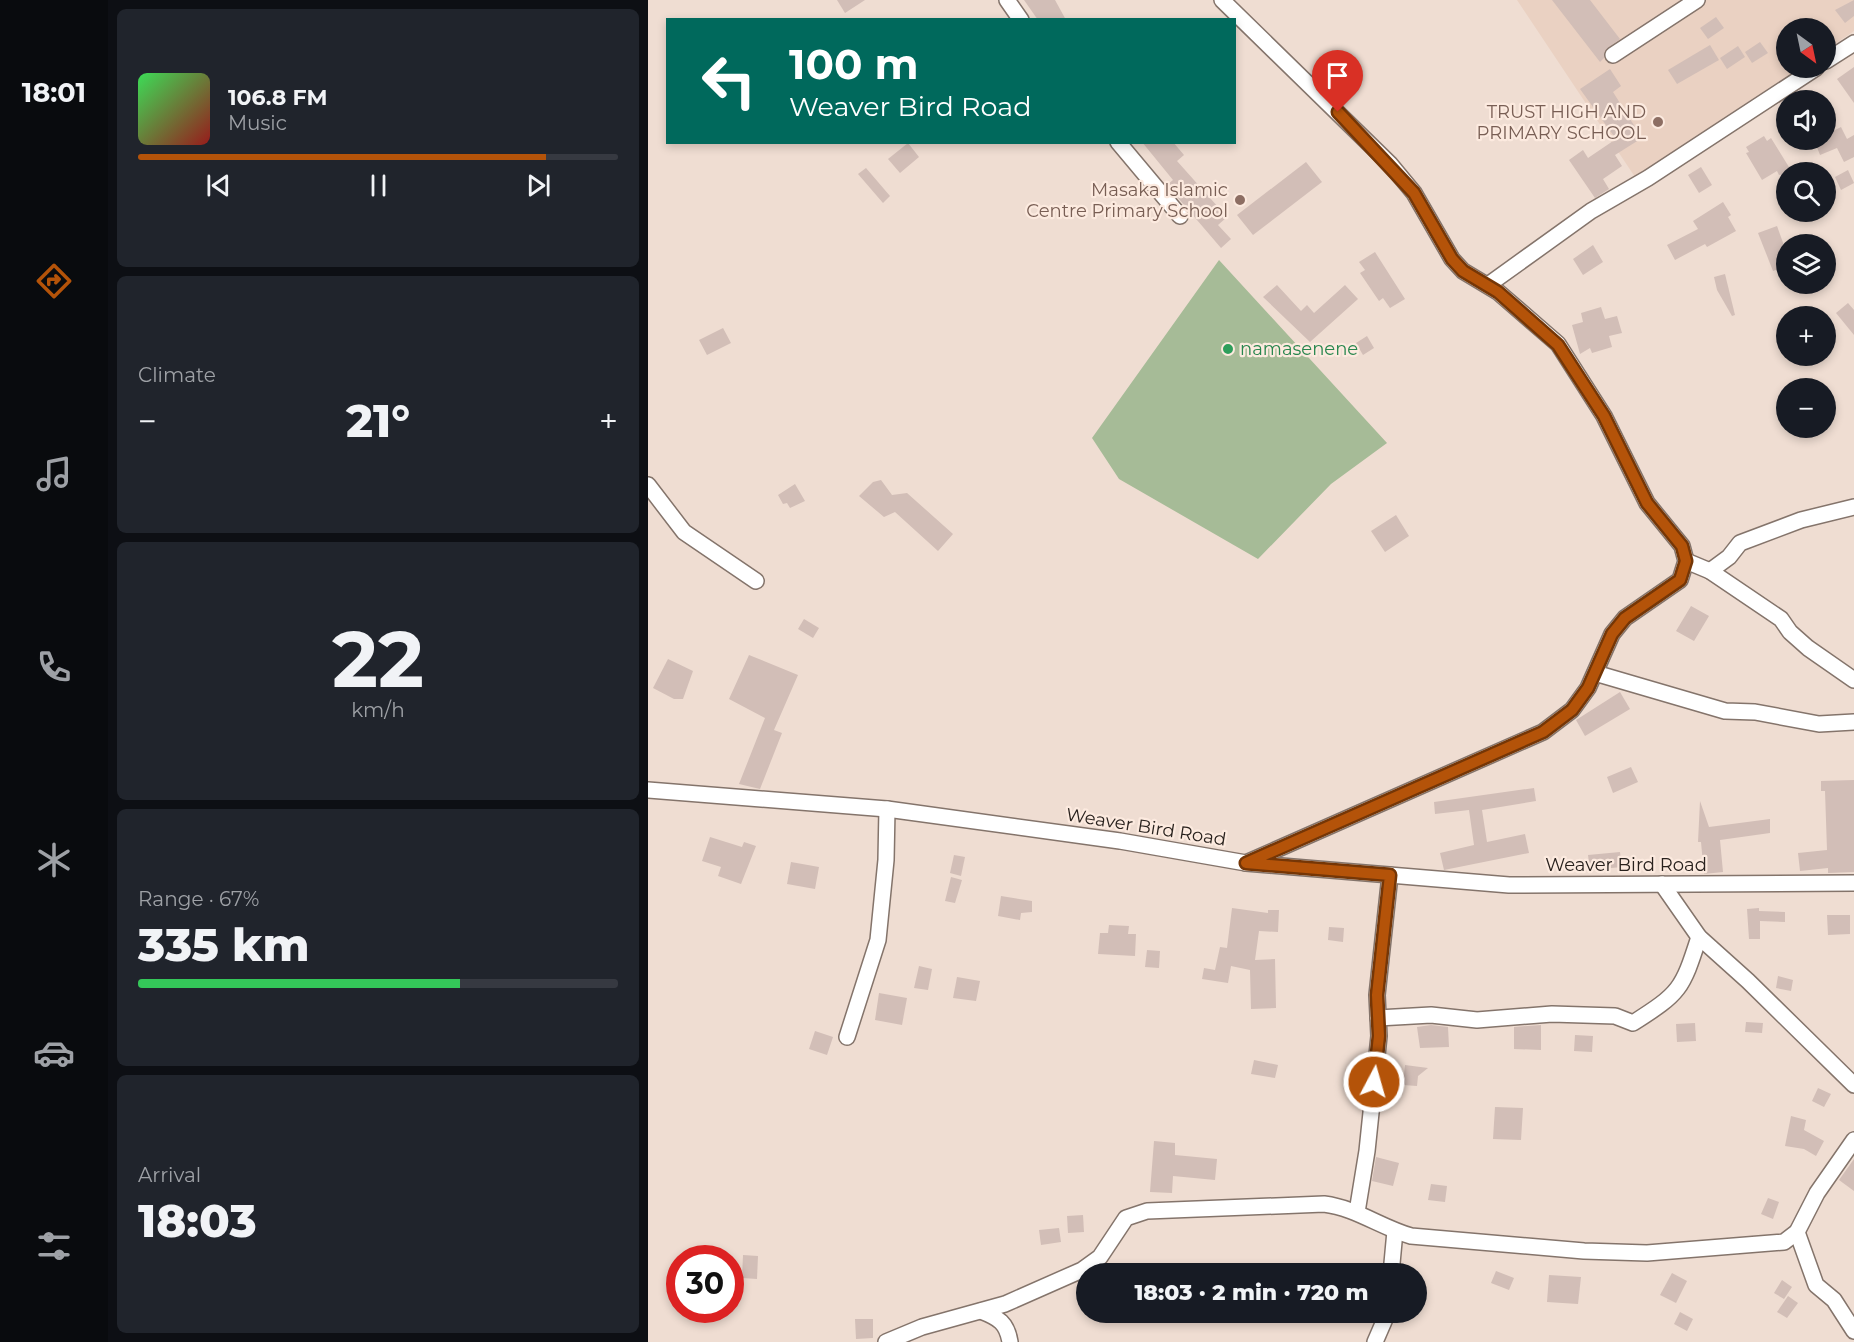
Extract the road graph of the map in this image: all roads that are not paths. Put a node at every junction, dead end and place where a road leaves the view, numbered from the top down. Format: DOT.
graph roads {
  1 [pos="1007,0"];
  2 [pos="1222,0"];
  3 [pos="1697,0"];
  4 [pos="1020,18"];
  5 [pos="1854,42"];
  6 [pos="1836,54"];
  7 [pos="1613,55"];
  8 [pos="1801,78"];
  9 [pos="1120,144"];
  10 [pos="1180,216"];
  11 [pos="1488,285"];
  12 [pos="648,485"];
  13 [pos="1854,507"];
  14 [pos="1686,561"];
  15 [pos="1710,571"];
  16 [pos="756,581"];
  17 [pos="1594,673"];
  18 [pos="1854,680"];
  19 [pos="1854,722"];
  20 [pos="648,790"];
  21 [pos="887,809"];
  22 [pos="1246,863"];
  23 [pos="1390,875"];
  24 [pos="1854,883"];
  25 [pos="1662,884"];
  26 [pos="1699,937"];
  27 [pos="1378,1017"];
  28 [pos="847,1037"];
  29 [pos="1854,1086"];
  30 [pos="1854,1140"];
  31 [pos="1357,1212"];
  32 [pos="1395,1231"];
  33 [pos="1797,1232"];
  34 [pos="1392,1263"];
  35 [pos="981,1311"];
  36 [pos="1384,1323"];
  37 [pos="1854,1331"];
  38 [pos="886,1342"];
  39 [pos="1010,1342"];
  40 [pos="1376,1342"];
  1 -- 4 [label="street"];
  2 -- 11 [label="street"];
  3 -- 7 [label="street"];
  5 -- 6 [label="street"];
  8 -- 11 [label="street"];
  9 -- 10 [label="street"];
  11 -- 14 [label="street"];
  12 -- 16 [label="street"];
  13 -- 15 [label="street"];
  14 -- 15 [label="street"];
  14 -- 17 [label="street"];
  15 -- 18 [label="street"];
  17 -- 19 [label="street"];
  17 -- 22 [label="street"];
  20 -- 21 [label="street, Weaver Bird Road"];
  21 -- 22 [label="street, Weaver Bird Road"];
  21 -- 28 [label="street"];
  22 -- 23 [label="street, Weaver Bird Road"];
  23 -- 25 [label="street, Weaver Bird Road"];
  23 -- 27 [label="street"];
  24 -- 25 [label="street, Weaver Bird Road"];
  25 -- 26 [label="street"];
  26 -- 27 [label="street"];
  26 -- 29 [label="street"];
  27 -- 31 [label="street"];
  30 -- 33 [label="street"];
  31 -- 32 [label="street"];
  31 -- 35 [label="street"];
  32 -- 33 [label="street"];
  32 -- 34 [label="street"];
  33 -- 37 [label="street"];
  35 -- 38 [label="street"];
  35 -- 39 [label="street"];
  36 -- 40 [label="street"];
}
